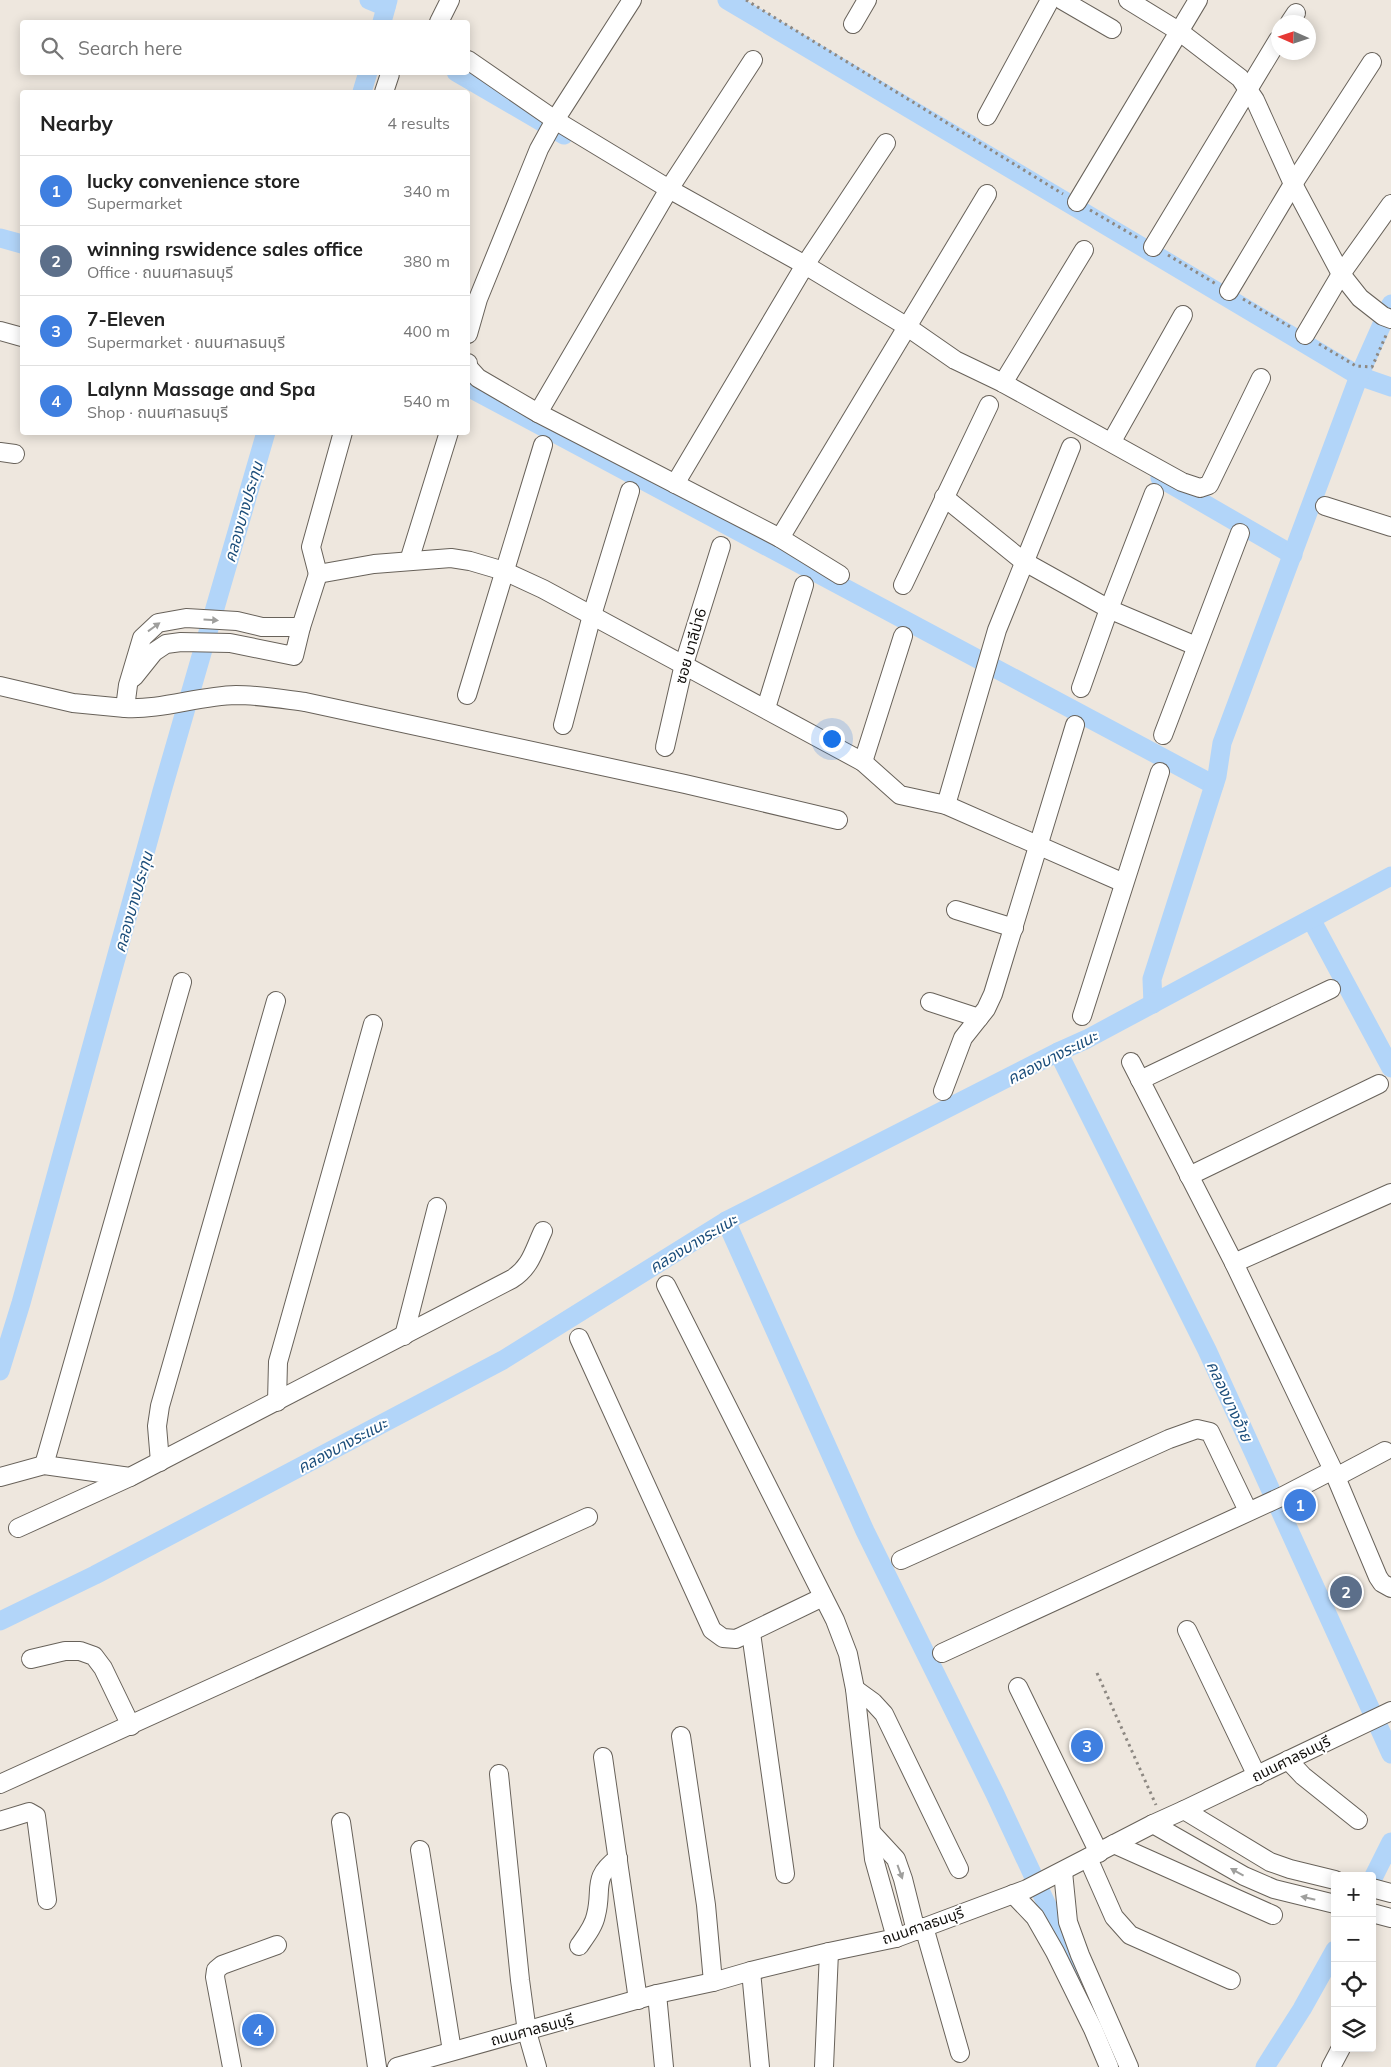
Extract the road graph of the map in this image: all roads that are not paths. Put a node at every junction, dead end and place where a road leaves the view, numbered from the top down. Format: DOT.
graph roads {
  1 [pos="450,0"];
  2 [pos="632,0"];
  3 [pos="867,0"];
  4 [pos="1050,0"];
  5 [pos="1062,0"];
  6 [pos="1128,0"];
  7 [pos="1198,0"];
  8 [pos="440,20"];
  9 [pos="853,24"];
  10 [pos="1112,29"];
  11 [pos="1180,32"];
  12 [pos="1271,52"];
  13 [pos="753,60"];
  14 [pos="470,61"];
  15 [pos="1372,62"];
  16 [pos="390,75"];
  17 [pos="385,90"];
  18 [pos="1248,90"];
  19 [pos="987,116"];
  20 [pos="555,120"];
  21 [pos="886,144"];
  22 [pos="1293,184"];
  23 [pos="670,189"];
  24 [pos="987,194"];
  25 [pos="1077,202"];
  26 [pos="1391,204"];
  27 [pos="1153,247"];
  28 [pos="1084,250"];
  29 [pos="804,265"];
  30 [pos="1341,274"];
  31 [pos="1229,291"];
  32 [pos="473,296"];
  33 [pos="1183,315"];
  34 [pos="1387,317"];
  35 [pos="470,319"];
  36 [pos="906,326"];
  37 [pos="0,331"];
  38 [pos="1305,335"];
  39 [pos="20,336"];
  40 [pos="470,369"];
  41 [pos="1262,378"];
  42 [pos="1003,383"];
  43 [pos="989,406"];
  44 [pos="538,413"];
  45 [pos="342,435"];
  46 [pos="448,435"];
  47 [pos="1112,441"];
  48 [pos="543,445"];
  49 [pos="1071,447"];
  50 [pos="676,484"];
  51 [pos="630,491"];
  52 [pos="1154,493"];
  53 [pos="944,497"];
  54 [pos="1325,506"];
  55 [pos="1391,527"];
  56 [pos="1240,533"];
  57 [pos="780,538"];
  58 [pos="721,546"];
  59 [pos="409,561"];
  60 [pos="1023,561"];
  61 [pos="504,572"];
  62 [pos="318,574"];
  63 [pos="840,576"];
  64 [pos="804,585"];
  65 [pos="903,585"];
  66 [pos="1109,609"];
  67 [pos="592,616"];
  68 [pos="262,627"];
  69 [pos="301,627"];
  70 [pos="903,636"];
  71 [pos="1196,646"];
  72 [pos="256,649"];
  73 [pos="684,664"];
  74 [pos="128,685"];
  75 [pos="0,686"];
  76 [pos="1081,688"];
  77 [pos="467,695"];
  78 [pos="125,708"];
  79 [pos="766,708"];
  80 [pos="563,725"];
  81 [pos="1075,725"];
  82 [pos="1162,735"];
  83 [pos="665,747"];
  84 [pos="863,762"];
  85 [pos="1160,772"];
  86 [pos="946,805"];
  87 [pos="838,820"];
  88 [pos="1039,846"];
  89 [pos="1124,884"];
  90 [pos="956,910"];
  91 [pos="1014,928"];
  92 [pos="182,982"];
  93 [pos="1330,989"];
  94 [pos="276,1001"];
  95 [pos="930,1002"];
  96 [pos="1082,1016"];
  97 [pos="979,1018"];
  98 [pos="372,1024"];
  99 [pos="1131,1062"];
  100 [pos="1140,1080"];
  101 [pos="1378,1084"];
  102 [pos="942,1092"];
  103 [pos="1189,1176"];
  104 [pos="1391,1193"];
  105 [pos="437,1208"];
  106 [pos="543,1231"];
  107 [pos="1234,1263"];
  108 [pos="666,1285"];
  109 [pos="404,1336"];
  110 [pos="579,1338"];
  111 [pos="276,1402"];
  112 [pos="1385,1450"];
  113 [pos="160,1462"];
  114 [pos="44,1465"];
  115 [pos="1335,1473"];
  116 [pos="0,1477"];
  117 [pos="130,1477"];
  118 [pos="1248,1511"];
  119 [pos="588,1517"];
  120 [pos="18,1528"];
  121 [pos="901,1560"];
  122 [pos="1391,1588"];
  123 [pos="823,1597"];
  124 [pos="1188,1630"];
  125 [pos="751,1633"];
  126 [pos="942,1653"];
  127 [pos="31,1658"];
  128 [pos="1018,1687"];
  129 [pos="855,1689"];
  130 [pos="1384,1714"];
  131 [pos="131,1726"];
  132 [pos="680,1736"];
  133 [pos="603,1757"];
  134 [pos="1288,1760"];
  135 [pos="499,1774"];
  136 [pos="1256,1776"];
  137 [pos="0,1784"];
  138 [pos="1184,1810"];
  139 [pos="1358,1820"];
  140 [pos="0,1821"];
  141 [pos="341,1822"];
  142 [pos="1157,1822"];
  143 [pos="872,1834"];
  144 [pos="420,1850"];
  145 [pos="1100,1852"];
  146 [pos="618,1858"];
  147 [pos="1270,1862"];
  148 [pos="959,1869"];
  149 [pos="1063,1872"];
  150 [pos="785,1874"];
  151 [pos="1331,1879"];
  152 [pos="1259,1882"];
  153 [pos="1376,1889"];
  154 [pos="1020,1892"];
  155 [pos="1391,1893"];
  156 [pos="47,1900"];
  157 [pos="1331,1903"];
  158 [pos="1273,1914"];
  159 [pos="1376,1914"];
  160 [pos="1391,1918"];
  161 [pos="920,1929"];
  162 [pos="896,1938"];
  163 [pos="277,1945"];
  164 [pos="579,1946"];
  165 [pos="829,1952"];
  166 [pos="751,1971"];
  167 [pos="1231,1980"];
  168 [pos="713,1982"];
  169 [pos="656,1994"];
  170 [pos="638,2000"];
  171 [pos="527,2032"];
  172 [pos="452,2051"];
  173 [pos="1339,2052"];
  174 [pos="960,2053"];
  175 [pos="406,2066"];
  176 [pos="232,2067"];
  177 [pos="377,2067"];
  178 [pos="537,2067"];
  179 [pos="664,2067"];
  180 [pos="760,2067"];
  181 [pos="824,2067"];
  182 [pos="1109,2067"];
  183 [pos="1129,2067"];
  184 [pos="1332,2067"];
  1 -- 8 [label="street"];
  2 -- 20 [label="street"];
  3 -- 9 [label="street"];
  4 -- 19 [label="street"];
  5 -- 10 [label="street"];
  6 -- 11 [label="street"];
  7 -- 11 [label="street"];
  11 -- 18 [label="street"];
  11 -- 25 [label="street"];
  12 -- 18 [label="street"];
  13 -- 23 [label="street"];
  14 -- 20 [label="street"];
  15 -- 22 [label="street"];
  16 -- 17 [label="street"];
  18 -- 22 [label="street"];
  18 -- 27 [label="street"];
  20 -- 23 [label="street"];
  20 -- 32 [label="street"];
  21 -- 29 [label="street"];
  22 -- 30 [label="street"];
  22 -- 31 [label="street"];
  23 -- 29 [label="street"];
  23 -- 44 [label="street"];
  24 -- 36 [label="street"];
  26 -- 30 [label="street"];
  28 -- 42 [label="street"];
  29 -- 36 [label="street"];
  29 -- 50 [label="street"];
  30 -- 34 [label="street"];
  30 -- 38 [label="street"];
  32 -- 35 [label="street"];
  33 -- 47 [label="street"];
  36 -- 42 [label="street"];
  36 -- 57 [label="street"];
  37 -- 39 [label="street"];
  40 -- 44 [label="street"];
  41 -- 47 [label="street"];
  42 -- 47 [label="street"];
  43 -- 53 [label="street"];
  44 -- 50 [label="street"];
  45 -- 62 [label="street"];
  46 -- 59 [label="street"];
  48 -- 61 [label="street"];
  49 -- 60 [label="street"];
  50 -- 57 [label="street"];
  51 -- 67 [label="street"];
  52 -- 66 [label="street"];
  53 -- 60 [label="street"];
  53 -- 65 [label="street"];
  54 -- 55 [label="street"];
  56 -- 71 [label="street"];
  57 -- 63 [label="street"];
  58 -- 73 [label="street, ซอย บาลีน่า6"];
  59 -- 61 [label="street"];
  59 -- 62 [label="street"];
  60 -- 66 [label="street"];
  60 -- 86 [label="street"];
  61 -- 67 [label="street"];
  61 -- 77 [label="street"];
  62 -- 69 [label="street"];
  64 -- 79 [label="street"];
  66 -- 71 [label="street"];
  66 -- 76 [label="street"];
  67 -- 73 [label="street"];
  67 -- 80 [label="street"];
  68 -- 69 [label="street"];
  68 -- 72 [label="street"];
  74 -- 68 [label="street, one-way"];
  69 -- 72 [label="street"];
  70 -- 84 [label="street"];
  71 -- 82 [label="street"];
  72 -- 74 [label="street"];
  73 -- 79 [label="street"];
  73 -- 83 [label="street, ซอย บาลีน่า6"];
  74 -- 78 [label="street"];
  75 -- 78 [label="street"];
  78 -- 87 [label="street"];
  79 -- 84 [label="street"];
  81 -- 88 [label="street"];
  84 -- 86 [label="street"];
  85 -- 89 [label="street"];
  86 -- 88 [label="street"];
  88 -- 89 [label="street"];
  88 -- 91 [label="street"];
  89 -- 96 [label="street"];
  90 -- 91 [label="street"];
  91 -- 97 [label="street"];
  92 -- 114 [label="street"];
  93 -- 100 [label="street"];
  94 -- 113 [label="street"];
  95 -- 97 [label="street"];
  97 -- 102 [label="street"];
  98 -- 111 [label="street"];
  99 -- 100 [label="street"];
  100 -- 103 [label="street"];
  101 -- 103 [label="street"];
  103 -- 107 [label="street"];
  104 -- 107 [label="street"];
  105 -- 109 [label="street"];
  106 -- 109 [label="street"];
  107 -- 115 [label="street"];
  108 -- 123 [label="street"];
  109 -- 111 [label="street"];
  110 -- 125 [label="street"];
  111 -- 113 [label="street"];
  112 -- 115 [label="street"];
  113 -- 117 [label="street"];
  114 -- 116 [label="street"];
  114 -- 117 [label="street"];
  115 -- 118 [label="street"];
  115 -- 122 [label="street"];
  117 -- 120 [label="street"];
  118 -- 121 [label="street"];
  118 -- 126 [label="street"];
  119 -- 131 [label="street"];
  123 -- 125 [label="street"];
  123 -- 129 [label="street"];
  124 -- 136 [label="street"];
  125 -- 150 [label="street"];
  127 -- 131 [label="street"];
  128 -- 145 [label="street"];
  129 -- 143 [label="street"];
  129 -- 148 [label="street"];
  130 -- 134 [label="street, ถนนศาลธนบุรี"];
  131 -- 137 [label="street"];
  132 -- 168 [label="street"];
  133 -- 146 [label="street"];
  134 -- 136 [label="street, ถนนศาลธนบุรี"];
  134 -- 139 [label="street"];
  135 -- 171 [label="street"];
  136 -- 138 [label="street, ถนนศาลธนบุรี"];
  138 -- 142 [label="street, ถนนศาลธนบุรี"];
  138 -- 147 [label="street"];
  140 -- 156 [label="street"];
  141 -- 177 [label="street"];
  142 -- 145 [label="street, ถนนศาลธนบุรี"];
  152 -- 142 [label="street, one-way"];
  143 -- 161 [label="street, one-way"];
  143 -- 162 [label="street"];
  144 -- 172 [label="street"];
  145 -- 149 [label="street, ถนนศาลธนบุรี"];
  145 -- 158 [label="street"];
  145 -- 167 [label="street"];
  146 -- 164 [label="street"];
  146 -- 170 [label="street"];
  147 -- 151 [label="street"];
  147 -- 152 [label="street"];
  149 -- 154 [label="street, ถนนศาลธนบุรี"];
  149 -- 183 [label="street"];
  157 -- 152 [label="street, one-way"];
  153 -- 155 [label="street"];
  154 -- 161 [label="street, ถนนศาลธนบุรี"];
  154 -- 182 [label="street"];
  159 -- 160 [label="street"];
  161 -- 162 [label="street, ถนนศาลธนบุรี"];
  161 -- 174 [label="street"];
  162 -- 165 [label="street, ถนนศาลธนบุรี"];
  163 -- 176 [label="street"];
  165 -- 166 [label="street, ถนนศาลธนบุรี"];
  165 -- 181 [label="street"];
  166 -- 168 [label="street, ถนนศาลธนบุรี"];
  166 -- 180 [label="street"];
  168 -- 169 [label="street, ถนนศาลธนบุรี"];
  169 -- 170 [label="street, ถนนศาลธนบุรี"];
  169 -- 179 [label="street"];
  170 -- 171 [label="street, ถนนศาลธนบุรี"];
  171 -- 172 [label="street, ถนนศาลธนบุรี"];
  171 -- 178 [label="street"];
  172 -- 175 [label="street, ถนนศาลธนบุรี"];
  173 -- 184 [label="street"];
}
